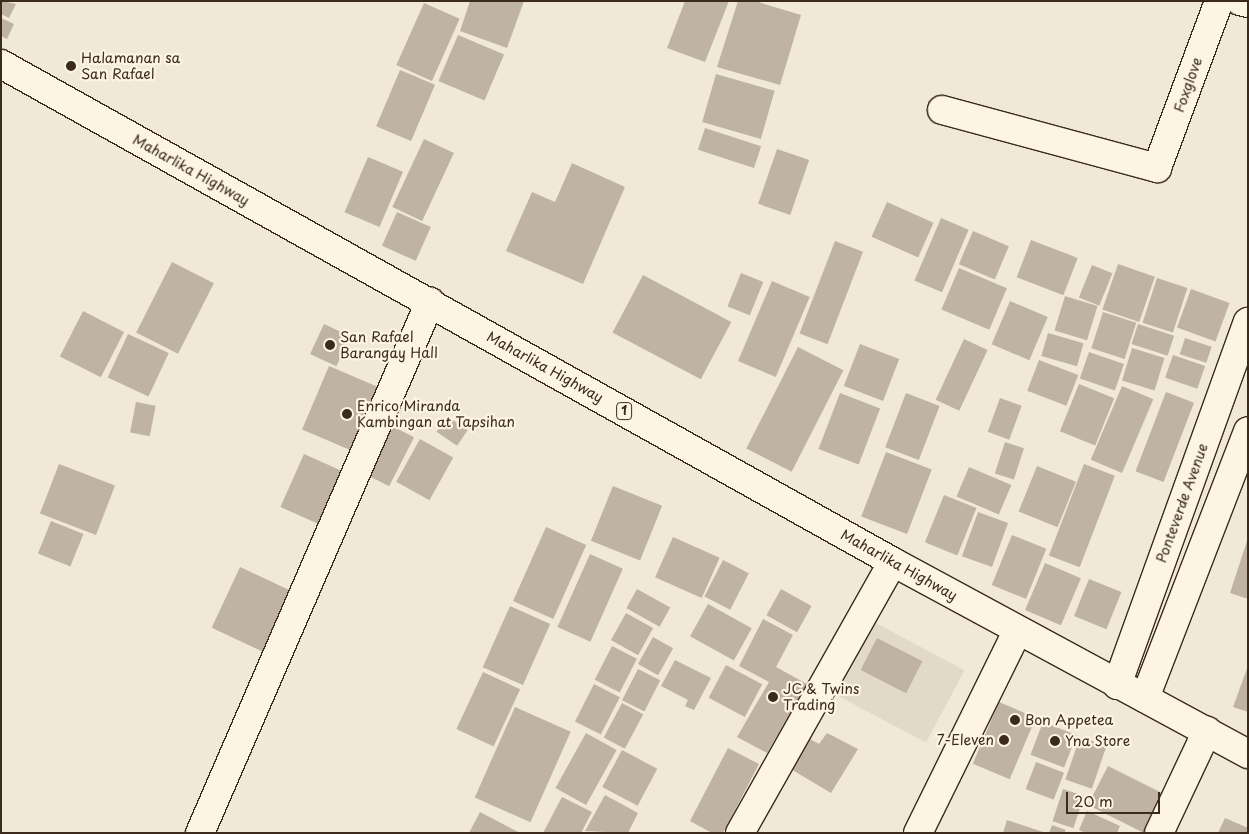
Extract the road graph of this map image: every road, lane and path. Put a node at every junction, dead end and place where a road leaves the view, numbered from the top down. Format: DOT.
graph roads {
  1 [pos="1219,1"];
  2 [pos="1240,1"];
  3 [pos="1248,4"];
  4 [pos="1,64"];
  5 [pos="942,110"];
  6 [pos="430,302"];
  7 [pos="1248,322"];
  8 [pos="1248,431"];
  9 [pos="893,562"];
  10 [pos="1018,630"];
  11 [pos="1117,685"];
  12 [pos="1145,698"];
  13 [pos="1207,731"];
  14 [pos="1248,754"];
  15 [pos="200,833"];
  16 [pos="740,833"];
  17 [pos="918,833"];
  18 [pos="1159,833"];
  1 -- 5 [label="main road, Foxglove"];
  2 -- 3 [label="main road"];
  4 -- 6 [label="main road, Maharlika Highway / 1"];
  6 -- 9 [label="main road, Maharlika Highway / 1"];
  6 -- 15 [label="main road"];
  7 -- 11 [label="main road, Ponteverde Avenue"];
  8 -- 12 [label="main road"];
  9 -- 10 [label="main road, Maharlika Highway / 1"];
  9 -- 16 [label="main road"];
  10 -- 11 [label="main road, Maharlika Highway / 1"];
  10 -- 17 [label="main road"];
  11 -- 12 [label="main road, Maharlika Highway / 1"];
  12 -- 13 [label="main road, Maharlika Highway / 1"];
  13 -- 14 [label="main road, Maharlika Highway / 1"];
  13 -- 18 [label="main road"];
}
